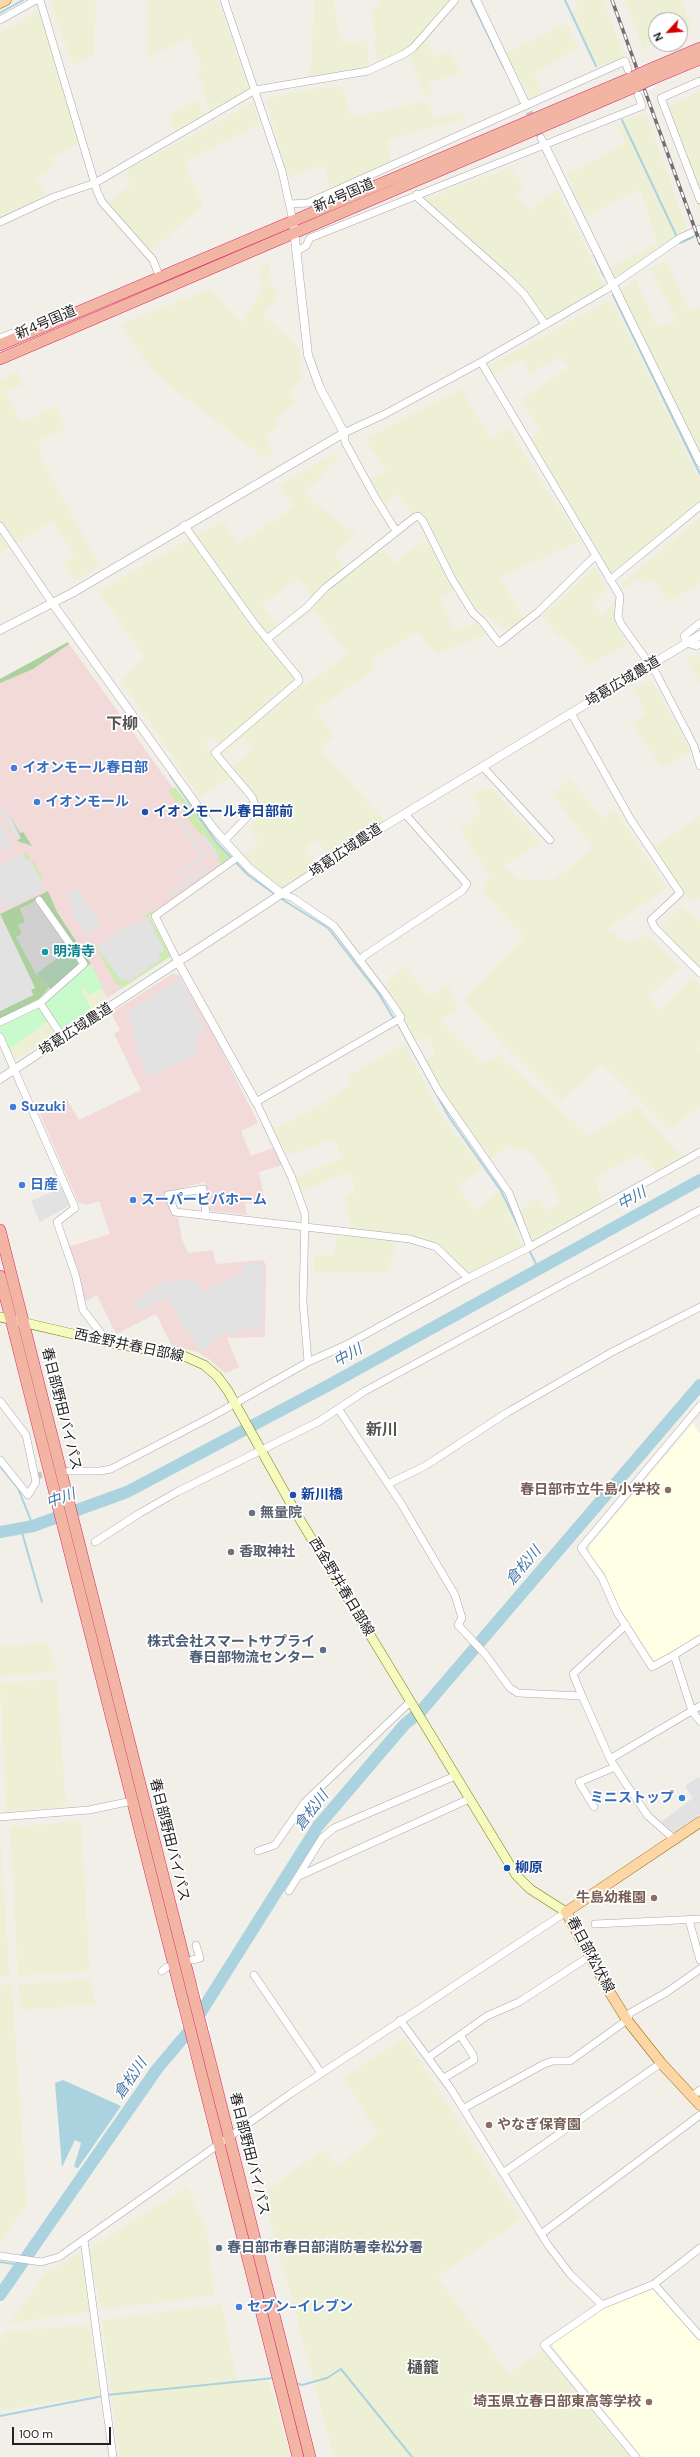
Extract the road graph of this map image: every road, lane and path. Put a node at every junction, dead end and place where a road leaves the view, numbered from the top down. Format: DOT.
graph roads {
  1 [pos="6,0"];
  2 [pos="36,0"];
  3 [pos="40,0"];
  4 [pos="224,0"];
  5 [pos="455,0"];
  6 [pos="476,0"];
  7 [pos="0,3"];
  8 [pos="0,20"];
  9 [pos="700,48"];
  10 [pos="700,59"];
  11 [pos="650,75"];
  12 [pos="700,81"];
  13 [pos="634,82"];
  14 [pos="255,90"];
  15 [pos="528,108"];
  16 [pos="541,138"];
  17 [pos="545,146"];
  18 [pos="95,183"];
  19 [pos="417,194"];
  20 [pos="700,200"];
  21 [pos="290,204"];
  22 [pos="294,221"];
  23 [pos="0,222"];
  24 [pos="700,229"];
  25 [pos="295,233"];
  26 [pos="297,250"];
  27 [pos="160,278"];
  28 [pos="612,284"];
  29 [pos="545,324"];
  30 [pos="21,330"];
  31 [pos="0,338"];
  32 [pos="0,345"];
  33 [pos="0,359"];
  34 [pos="480,362"];
  35 [pos="344,433"];
  36 [pos="700,462"];
  37 [pos="700,506"];
  38 [pos="184,525"];
  39 [pos="0,526"];
  40 [pos="396,531"];
  41 [pos="595,556"];
  42 [pos="610,580"];
  43 [pos="53,604"];
  44 [pos="700,622"];
  45 [pos="0,630"];
  46 [pos="700,635"];
  47 [pos="267,639"];
  48 [pos="687,643"];
  49 [pos="700,644"];
  50 [pos="650,666"];
  51 [pos="571,713"];
  52 [pos="700,766"];
  53 [pos="483,767"];
  54 [pos="405,814"];
  55 [pos="550,840"];
  56 [pos="224,841"];
  57 [pos="238,857"];
  58 [pos="282,894"];
  59 [pos="39,900"];
  60 [pos="360,961"];
  61 [pos="178,962"];
  62 [pos="700,973"];
  63 [pos="40,1003"];
  64 [pos="399,1019"];
  65 [pos="0,1022"];
  66 [pos="0,1037"];
  67 [pos="63,1038"];
  68 [pos="15,1069"];
  69 [pos="0,1079"];
  70 [pos="256,1102"];
  71 [pos="700,1152"];
  72 [pos="700,1210"];
  73 [pos="206,1215"];
  74 [pos="306,1226"];
  75 [pos="0,1230"];
  76 [pos="530,1247"];
  77 [pos="0,1276"];
  78 [pos="468,1278"];
  79 [pos="700,1307"];
  80 [pos="0,1317"];
  81 [pos="11,1320"];
  82 [pos="23,1322"];
  83 [pos="107,1341"];
  84 [pos="308,1362"];
  85 [pos="0,1401"];
  86 [pos="236,1404"];
  87 [pos="700,1406"];
  88 [pos="339,1410"];
  89 [pos="258,1446"];
  90 [pos="0,1460"];
  91 [pos="69,1470"];
  92 [pos="58,1483"];
  93 [pos="388,1484"];
  94 [pos="95,1542"];
  95 [pos="74,1546"];
  96 [pos="626,1625"];
  97 [pos="700,1639"];
  98 [pos="674,1655"];
  99 [pos="582,1696"];
  100 [pos="412,1706"];
  101 [pos="700,1706"];
  102 [pos="692,1711"];
  103 [pos="700,1721"];
  104 [pos="610,1759"];
  105 [pos="615,1767"];
  106 [pos="455,1776"];
  107 [pos="469,1799"];
  108 [pos="132,1801"];
  109 [pos="594,1807"];
  110 [pos="0,1817"];
  111 [pos="700,1822"];
  112 [pos="674,1839"];
  113 [pos="258,1851"];
  114 [pos="298,1876"];
  115 [pos="289,1891"];
  116 [pos="566,1912"];
  117 [pos="700,1919"];
  118 [pos="689,1920"];
  119 [pos="595,1924"];
  120 [pos="196,1945"];
  121 [pos="590,1956"];
  122 [pos="192,1960"];
  123 [pos="700,1960"];
  124 [pos="700,1969"];
  125 [pos="254,1975"];
  126 [pos="400,2020"];
  127 [pos="627,2020"];
  128 [pos="460,2035"];
  129 [pos="429,2057"];
  130 [pos="661,2063"];
  131 [pos="321,2073"];
  132 [pos="444,2078"];
  133 [pos="696,2093"];
  134 [pos="700,2105"];
  135 [pos="464,2108"];
  136 [pos="700,2115"];
  137 [pos="229,2137"];
  138 [pos="219,2145"];
  139 [pos="504,2172"];
  140 [pos="541,2234"];
  141 [pos="84,2240"];
  142 [pos="700,2248"];
  143 [pos="0,2256"];
  144 [pos="654,2284"];
  145 [pos="602,2305"];
  146 [pos="700,2336"];
  147 [pos="113,2457"];
  148 [pos="298,2457"];
  149 [pos="310,2457"];
  150 [pos="636,2457"];
  1 -- 7 [label="main road"];
  2 -- 8 [label="street"];
  3 -- 18 [label="street"];
  4 -- 14 [label="street"];
  5 -- 14 [label="street"];
  6 -- 15 [label="street"];
  9 -- 11 [label="highway, 新4号国道"];
  10 -- 11 [label="highway, 新4号国道"];
  11 -- 13 [label="highway, 新4号国道, bridge"];
  12 -- 20 [label="street"];
  13 -- 15 [label="street"];
  13 -- 17 [label="street"];
  13 -- 22 [label="highway, 新4号国道"];
  13 -- 25 [label="highway, 新4号国道"];
  14 -- 18 [label="street"];
  14 -- 21 [label="street"];
  15 -- 21 [label="street"];
  16 -- 17 [label="street"];
  17 -- 19 [label="street"];
  17 -- 28 [label="street"];
  18 -- 23 [label="street"];
  18 -- 27 [label="street"];
  19 -- 26 [label="street"];
  19 -- 29 [label="street"];
  21 -- 22 [label="street"];
  22 -- 25 [label="street"];
  22 -- 27 [label="highway, 新4号国道"];
  24 -- 28 [label="street"];
  25 -- 26 [label="street"];
  25 -- 33 [label="highway, 新4号国道"];
  26 -- 35 [label="street"];
  27 -- 32 [label="highway, 新4号国道"];
  28 -- 29 [label="street"];
  28 -- 36 [label="street"];
  29 -- 34 [label="street"];
  30 -- 31 [label="street"];
  34 -- 35 [label="street"];
  34 -- 41 [label="street"];
  35 -- 38 [label="street"];
  35 -- 40 [label="street"];
  37 -- 42 [label="street"];
  38 -- 43 [label="street"];
  38 -- 47 [label="street"];
  39 -- 43 [label="street"];
  40 -- 41 [label="street"];
  40 -- 47 [label="street"];
  41 -- 42 [label="street"];
  42 -- 50 [label="street"];
  43 -- 45 [label="street"];
  43 -- 56 [label="street"];
  44 -- 48 [label="street"];
  46 -- 48 [label="street, 埼葛広域農道"];
  47 -- 56 [label="street"];
  48 -- 49 [label="street"];
  48 -- 50 [label="street, 埼葛広域農道"];
  50 -- 51 [label="street, 埼葛広域農道"];
  50 -- 52 [label="street"];
  51 -- 53 [label="street, 埼葛広域農道"];
  51 -- 62 [label="street"];
  53 -- 54 [label="street, 埼葛広域農道"];
  53 -- 55 [label="street"];
  54 -- 58 [label="street, 埼葛広域農道"];
  54 -- 60 [label="street"];
  56 -- 57 [label="street"];
  57 -- 58 [label="street"];
  57 -- 61 [label="street"];
  58 -- 60 [label="street"];
  58 -- 61 [label="street, 埼葛広域農道"];
  59 -- 63 [label="street"];
  60 -- 64 [label="street"];
  61 -- 67 [label="street, 埼葛広域農道"];
  61 -- 70 [label="street"];
  63 -- 65 [label="street"];
  63 -- 67 [label="street"];
  64 -- 70 [label="street"];
  64 -- 76 [label="street"];
  66 -- 68 [label="street"];
  67 -- 68 [label="street, 埼葛広域農道"];
  68 -- 69 [label="street, 埼葛広域農道"];
  68 -- 83 [label="street"];
  70 -- 74 [label="street"];
  71 -- 76 [label="street"];
  72 -- 88 [label="street"];
  73 -- 73 [label="street"];
  73 -- 74 [label="street"];
  74 -- 78 [label="street"];
  74 -- 84 [label="street"];
  75 -- 82 [label="highway, 春日部野田バイパス"];
  76 -- 78 [label="street"];
  77 -- 81 [label="highway, 春日部野田バイパス"];
  78 -- 84 [label="street"];
  79 -- 93 [label="street"];
  80 -- 81 [label="main road, 西金野井春日部線"];
  81 -- 82 [label="main road, 西金野井春日部線"];
  81 -- 92 [label="highway, 春日部野田バイパス"];
  82 -- 83 [label="main road, 西金野井春日部線"];
  82 -- 92 [label="highway, 春日部野田バイパス"];
  83 -- 86 [label="main road, 西金野井春日部線"];
  84 -- 86 [label="street"];
  85 -- 90 [label="street"];
  86 -- 89 [label="main road"];
  86 -- 91 [label="street"];
  87 -- 96 [label="street"];
  88 -- 89 [label="street"];
  88 -- 93 [label="street"];
  89 -- 94 [label="street"];
  89 -- 100 [label="main road, 西金野井春日部線"];
  92 -- 95 [label="highway, 春日部野田バイパス"];
  93 -- 99 [label="street"];
  95 -- 108 [label="highway, 春日部野田バイパス"];
  95 -- 137 [label="highway, 春日部野田バイパス"];
  96 -- 98 [label="street"];
  96 -- 99 [label="street"];
  97 -- 98 [label="street"];
  98 -- 102 [label="street"];
  99 -- 104 [label="street"];
  100 -- 106 [label="main road, 西金野井春日部線"];
  100 -- 113 [label="street"];
  101 -- 102 [label="street"];
  102 -- 103 [label="street"];
  102 -- 104 [label="street"];
  104 -- 105 [label="street"];
  105 -- 109 [label="street"];
  105 -- 112 [label="street"];
  106 -- 107 [label="main road"];
  106 -- 114 [label="street"];
  107 -- 114 [label="street"];
  107 -- 116 [label="main road"];
  108 -- 110 [label="street"];
  108 -- 138 [label="highway, 春日部野田バイパス"];
  111 -- 112 [label="main road, 春日部松伏線"];
  112 -- 116 [label="main road, 春日部松伏線"];
  114 -- 115 [label="street"];
  116 -- 121 [label="main road, 春日部松伏線"];
  116 -- 126 [label="street"];
  117 -- 118 [label="street"];
  118 -- 119 [label="street"];
  118 -- 123 [label="street"];
  120 -- 122 [label="street"];
  121 -- 127 [label="main road, 春日部松伏線"];
  121 -- 128 [label="street"];
  124 -- 127 [label="street"];
  125 -- 131 [label="street"];
  126 -- 129 [label="street"];
  126 -- 131 [label="street"];
  127 -- 130 [label="main road, 春日部松伏線"];
  127 -- 135 [label="street"];
  128 -- 129 [label="street"];
  128 -- 132 [label="street"];
  129 -- 132 [label="street"];
  130 -- 133 [label="main road, 春日部松伏線"];
  130 -- 139 [label="street"];
  131 -- 137 [label="street"];
  132 -- 135 [label="street"];
  133 -- 134 [label="main road, 春日部松伏線"];
  135 -- 139 [label="street"];
  136 -- 140 [label="street"];
  137 -- 138 [label="street"];
  137 -- 149 [label="highway, 春日部野田バイパス"];
  138 -- 141 [label="street"];
  138 -- 148 [label="highway, 春日部野田バイパス"];
  139 -- 140 [label="street"];
  140 -- 145 [label="street"];
  141 -- 143 [label="street"];
  141 -- 147 [label="street"];
  142 -- 144 [label="street"];
  144 -- 145 [label="street"];
  144 -- 146 [label="street"];
  145 -- 150 [label="street"];
}
